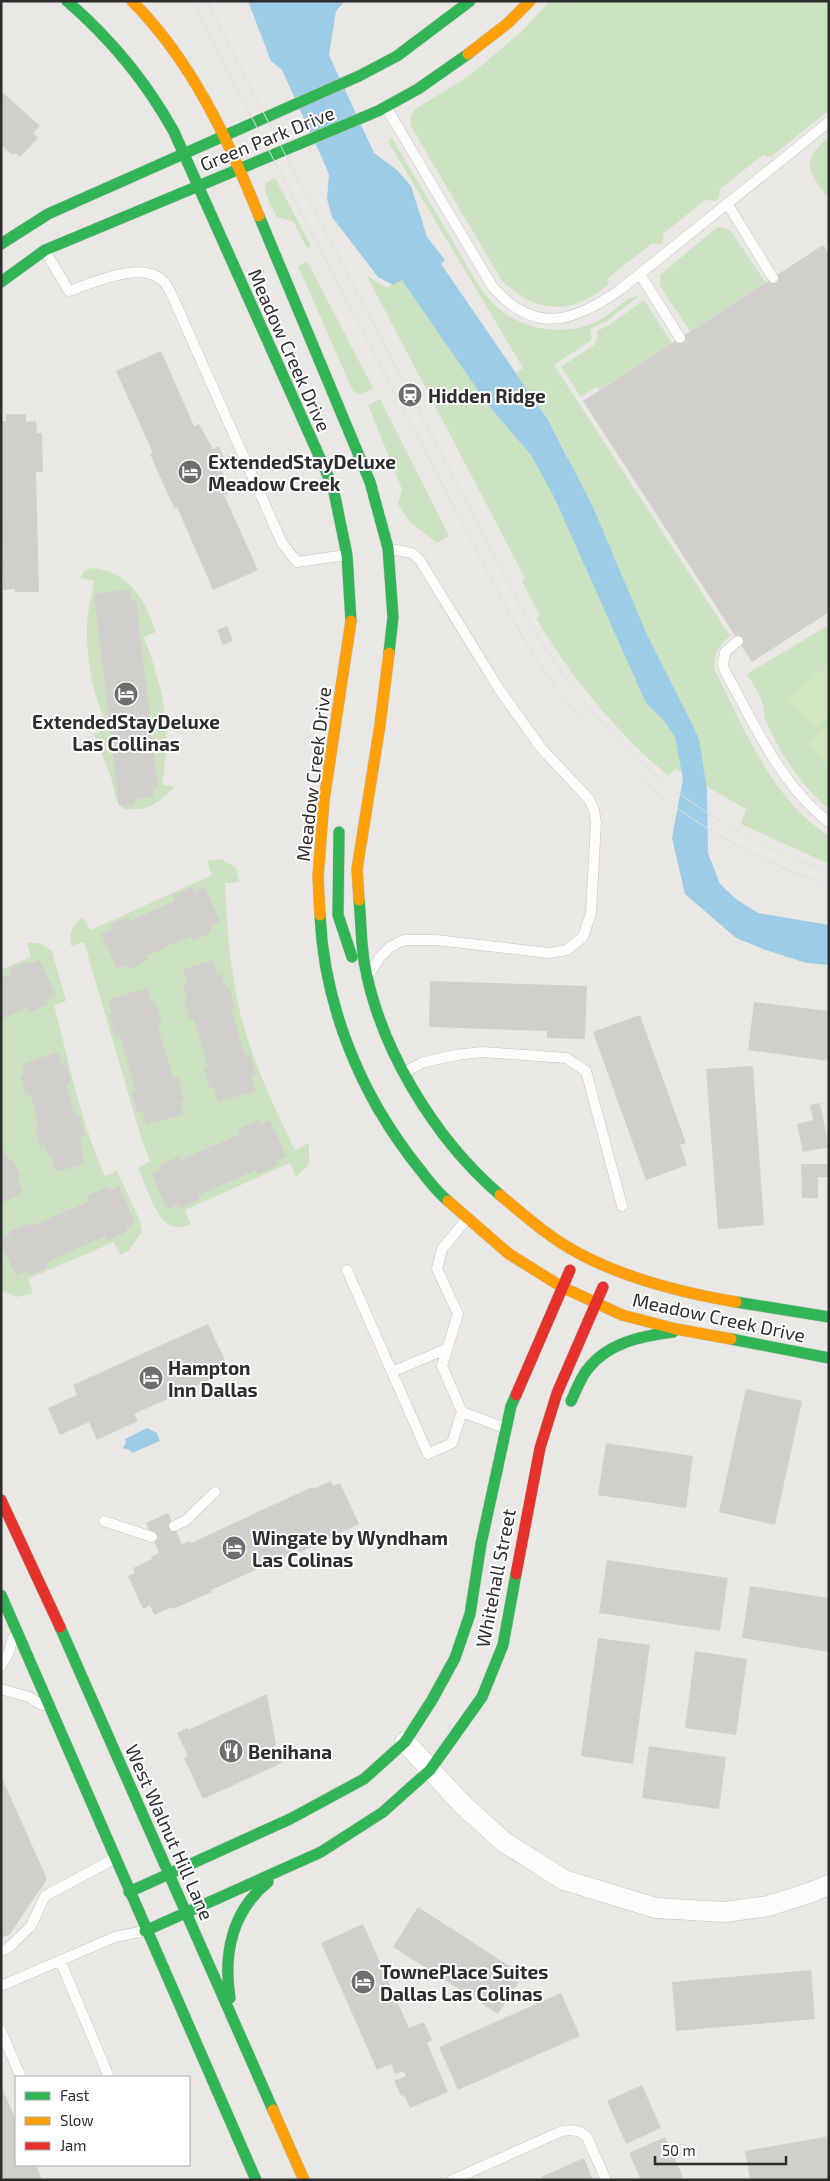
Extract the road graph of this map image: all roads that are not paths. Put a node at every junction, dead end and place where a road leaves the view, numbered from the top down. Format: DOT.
graph roads {
  1 [pos="68,1"];
  2 [pos="132,1"];
  3 [pos="470,1"];
  4 [pos="530,1"];
  5 [pos="382,108"];
  6 [pos="829,122"];
  7 [pos="224,136"];
  8 [pos="183,154"];
  9 [pos="240,169"];
  10 [pos="197,186"];
  11 [pos="727,203"];
  12 [pos="1,244"];
  13 [pos="44,250"];
  14 [pos="640,274"];
  15 [pos="773,278"];
  16 [pos="1,282"];
  17 [pos="680,338"];
  18 [pos="384,549"];
  19 [pos="351,554"];
  20 [pos="738,641"];
  21 [pos="323,819"];
  22 [pos="829,822"];
  23 [pos="368,976"];
  24 [pos="377,1013"];
  25 [pos="403,1073"];
  26 [pos="622,1206"];
  27 [pos="467,1219"];
  28 [pos="578,1252"];
  29 [pos="508,1254"];
  30 [pos="612,1269"];
  31 [pos="347,1270"];
  32 [pos="527,1280"];
  33 [pos="562,1287"];
  34 [pos="596,1304"];
  35 [pos="540,1313"];
  36 [pos="829,1317"];
  37 [pos="684,1330"];
  38 [pos="542,1331"];
  39 [pos="446,1349"];
  40 [pos="829,1358"];
  41 [pos="392,1372"];
  42 [pos="462,1412"];
  43 [pos="506,1428"];
  44 [pos="540,1448"];
  45 [pos="214,1492"];
  46 [pos="1,1500"];
  47 [pos="104,1521"];
  48 [pos="174,1526"];
  49 [pos="152,1537"];
  50 [pos="1,1595"];
  51 [pos="7,1607"];
  52 [pos="1,1666"];
  53 [pos="1,1689"];
  54 [pos="60,1732"];
  55 [pos="405,1742"];
  56 [pos="430,1770"];
  57 [pos="114,1859"];
  58 [pos="285,1868"];
  59 [pos="169,1874"];
  60 [pos="829,1885"];
  61 [pos="129,1892"];
  62 [pos="186,1914"];
  63 [pos="146,1931"];
  64 [pos="1,1950"];
  65 [pos="60,1960"];
  66 [pos="2,1985"];
  67 [pos="1,1997"];
  68 [pos="237,2029"];
  69 [pos="1,2031"];
  70 [pos="21,2076"];
  71 [pos="109,2076"];
  72 [pos="256,2180"];
  73 [pos="304,2180"];
  74 [pos="452,2180"];
  75 [pos="606,2180"];
  1 -- 8 [label="street, Meadow Creek Drive"];
  2 -- 7 [label="street, Meadow Creek Drive"];
  3 -- 7 [label="street, Green Park Drive"];
  4 -- 5 [label="street, Green Park Drive"];
  5 -- 9 [label="street, Green Park Drive"];
  5 -- 14 [label="lane"];
  6 -- 11 [label="lane"];
  7 -- 8 [label="street, Green Park Drive"];
  7 -- 9 [label="street, Meadow Creek Drive"];
  8 -- 10 [label="street, Meadow Creek Drive"];
  8 -- 12 [label="street, Green Park Drive"];
  9 -- 10 [label="street, Green Park Drive"];
  9 -- 18 [label="street, Meadow Creek Drive"];
  10 -- 13 [label="street, Green Park Drive"];
  10 -- 19 [label="street, Meadow Creek Drive"];
  11 -- 14 [label="lane"];
  11 -- 15 [label="lane"];
  13 -- 16 [label="street, Green Park Drive"];
  13 -- 19 [label="lane"];
  14 -- 17 [label="lane"];
  18 -- 23 [label="street, Meadow Creek Drive"];
  18 -- 23 [label="lane"];
  19 -- 21 [label="street, Meadow Creek Drive"];
  20 -- 22 [label="lane"];
  21 -- 24 [label="street"];
  21 -- 27 [label="street, Meadow Creek Drive"];
  23 -- 24 [label="street, Meadow Creek Drive"];
  24 -- 25 [label="street, Meadow Creek Drive"];
  25 -- 26 [label="lane"];
  25 -- 28 [label="street, Meadow Creek Drive"];
  27 -- 29 [label="street, Meadow Creek Drive"];
  27 -- 39 [label="lane"];
  28 -- 30 [label="street, Meadow Creek Drive"];
  28 -- 33 [label="street, Whitehall Street"];
  29 -- 32 [label="street"];
  29 -- 33 [label="street, Meadow Creek Drive"];
  30 -- 34 [label="street, Whitehall Street"];
  30 -- 36 [label="street, Meadow Creek Drive"];
  31 -- 41 [label="lane"];
  33 -- 34 [label="street, Meadow Creek Drive"];
  33 -- 38 [label="street, Whitehall Street"];
  34 -- 37 [label="street, Meadow Creek Drive"];
  34 -- 44 [label="street, Whitehall Street"];
  35 -- 38 [label="street"];
  37 -- 40 [label="street, Meadow Creek Drive"];
  37 -- 44 [label="street"];
  38 -- 43 [label="street, Whitehall Street"];
  39 -- 41 [label="lane"];
  39 -- 42 [label="lane"];
  41 -- 42 [label="lane"];
  42 -- 43 [label="lane"];
  43 -- 55 [label="street, Whitehall Street"];
  44 -- 56 [label="street, Whitehall Street"];
  45 -- 48 [label="lane"];
  46 -- 59 [label="street, West Walnut Hill Lane"];
  47 -- 49 [label="lane"];
  50 -- 51 [label="street"];
  51 -- 52 [label="lane"];
  51 -- 54 [label="street"];
  53 -- 54 [label="lane"];
  54 -- 57 [label="street"];
  55 -- 56 [label="street"];
  55 -- 59 [label="street, Whitehall Street"];
  56 -- 58 [label="street, Whitehall Street"];
  56 -- 60 [label="street"];
  57 -- 61 [label="street"];
  57 -- 64 [label="lane"];
  58 -- 62 [label="street, Whitehall Street"];
  58 -- 68 [label="street"];
  59 -- 61 [label="street, Whitehall Street"];
  59 -- 62 [label="street, West Walnut Hill Lane"];
  61 -- 63 [label="street"];
  62 -- 63 [label="street, Whitehall Street"];
  62 -- 68 [label="street, West Walnut Hill Lane"];
  63 -- 65 [label="lane"];
  63 -- 72 [label="street"];
  65 -- 66 [label="lane"];
  65 -- 71 [label="lane"];
  66 -- 67 [label="lane"];
  68 -- 73 [label="street, West Walnut Hill Lane"];
  69 -- 70 [label="lane"];
  74 -- 75 [label="lane"];
}
